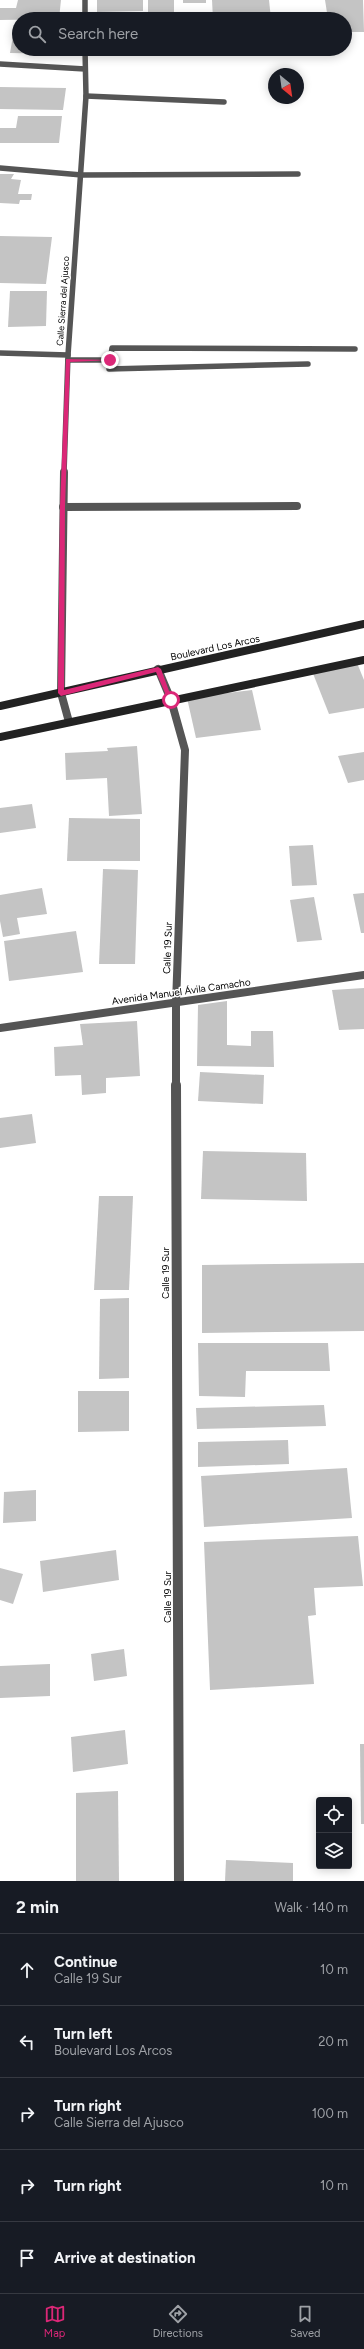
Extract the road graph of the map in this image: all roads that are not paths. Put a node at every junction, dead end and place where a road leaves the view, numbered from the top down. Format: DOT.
graph roads {
  1 [pos="85,0"];
  2 [pos="85,12"];
  3 [pos="85,56"];
  4 [pos="0,64"];
  5 [pos="85,69"];
  6 [pos="86,96"];
  7 [pos="224,102"];
  8 [pos="0,168"];
  9 [pos="298,174"];
  10 [pos="82,175"];
  11 [pos="355,349"];
  12 [pos="0,353"];
  13 [pos="68,358"];
  14 [pos="110,360"];
  15 [pos="308,364"];
  16 [pos="297,506"];
  17 [pos="63,507"];
  18 [pos="364,624"];
  19 [pos="364,660"];
  20 [pos="158,669"];
  21 [pos="61,693"];
  22 [pos="171,700"];
  23 [pos="0,706"];
  24 [pos="69,722"];
  25 [pos="0,737"];
  26 [pos="364,975"];
  27 [pos="176,1004"];
  28 [pos="0,1028"];
  29 [pos="178,1881"];
  1 -- 2 [label="street"];
  3 -- 5 [label="street, Calle Sierra del Ajusco"];
  4 -- 5 [label="street"];
  5 -- 6 [label="street, Calle Sierra del Ajusco"];
  6 -- 7 [label="street"];
  6 -- 10 [label="street, Calle Sierra del Ajusco"];
  8 -- 10 [label="street"];
  9 -- 10 [label="street"];
  10 -- 13 [label="street, Calle Sierra del Ajusco"];
  11 -- 14 [label="street"];
  12 -- 13 [label="street"];
  13 -- 14 [label="street"];
  13 -- 17 [label="street, Calle Sierra del Ajusco"];
  14 -- 15 [label="street"];
  16 -- 17 [label="street"];
  17 -- 21 [label="street, Calle Sierra del Ajusco"];
  18 -- 20 [label="main road, Boulevard Los Arcos"];
  19 -- 22 [label="main road"];
  20 -- 21 [label="main road, Boulevard Los Arcos"];
  20 -- 22 [label="street, Calle 19 Sur"];
  21 -- 23 [label="main road, Boulevard Los Arcos"];
  21 -- 24 [label="street, Calle Sierra del Ajusco"];
  22 -- 24 [label="main road"];
  22 -- 27 [label="street, Calle 19 Sur"];
  24 -- 25 [label="main road"];
  26 -- 27 [label="street, Avenida Manuel Ávila Camacho"];
  27 -- 28 [label="street, Avenida Manuel Ávila Camacho"];
  27 -- 29 [label="street, Calle 19 Sur"];
}
